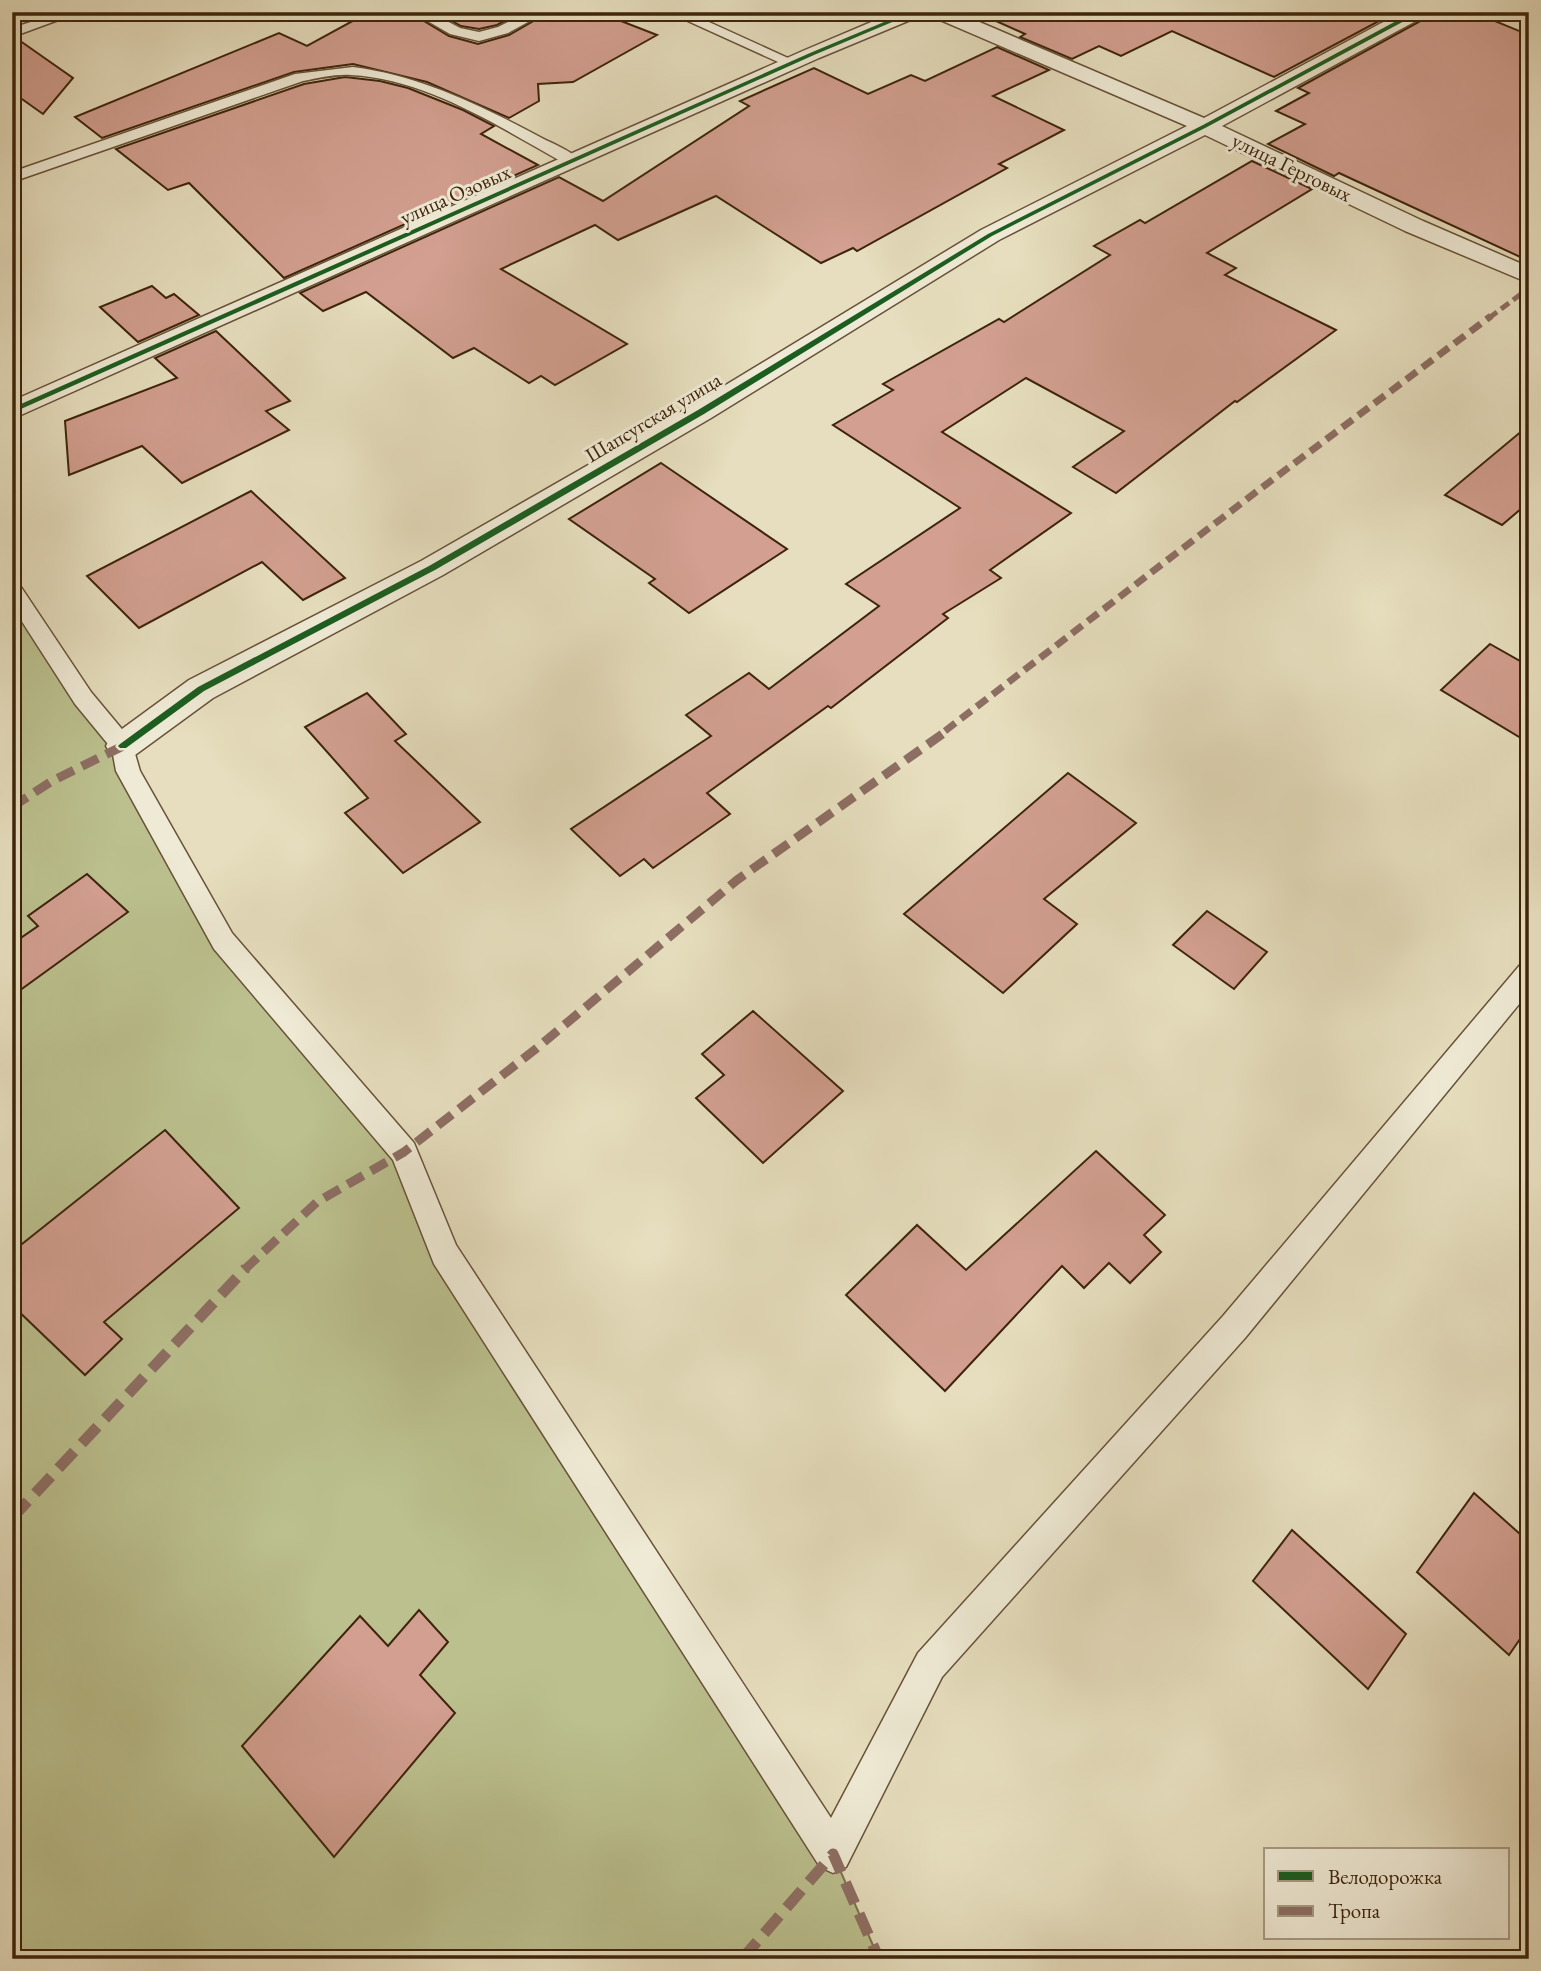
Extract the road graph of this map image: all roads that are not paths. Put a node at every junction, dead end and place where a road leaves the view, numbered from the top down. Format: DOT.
graph roads {
  1 [pos="44,12"];
  2 [pos="419,12"];
  3 [pos="538,12"];
  4 [pos="675,12"];
  5 [pos="913,12"];
  6 [pos="938,12"];
  7 [pos="1418,12"];
  8 [pos="12,33"];
  9 [pos="792,63"];
  10 [pos="1206,126"];
  11 [pos="574,162"];
  12 [pos="12,177"];
  13 [pos="1529,276"];
  14 [pos="12,411"];
  15 [pos="12,589"];
  16 [pos="123,746"];
  17 [pos="1529,974"];
  1 -- 8 [label="lane"];
  2 -- 3 [label="lane"];
  4 -- 9 [label="lane"];
  5 -- 9 [label="street, улица Озовых"];
  6 -- 10 [label="street, улица Герговых"];
  7 -- 10 [label="street, Шапсугская улица"];
  9 -- 11 [label="street, улица Озовых"];
  10 -- 13 [label="street, улица Герговых"];
  10 -- 16 [label="street, Шапсугская улица"];
  11 -- 12 [label="lane"];
  11 -- 14 [label="street, улица Озовых"];
  15 -- 16 [label="lane"];
  16 -- 17 [label="lane"];
}
